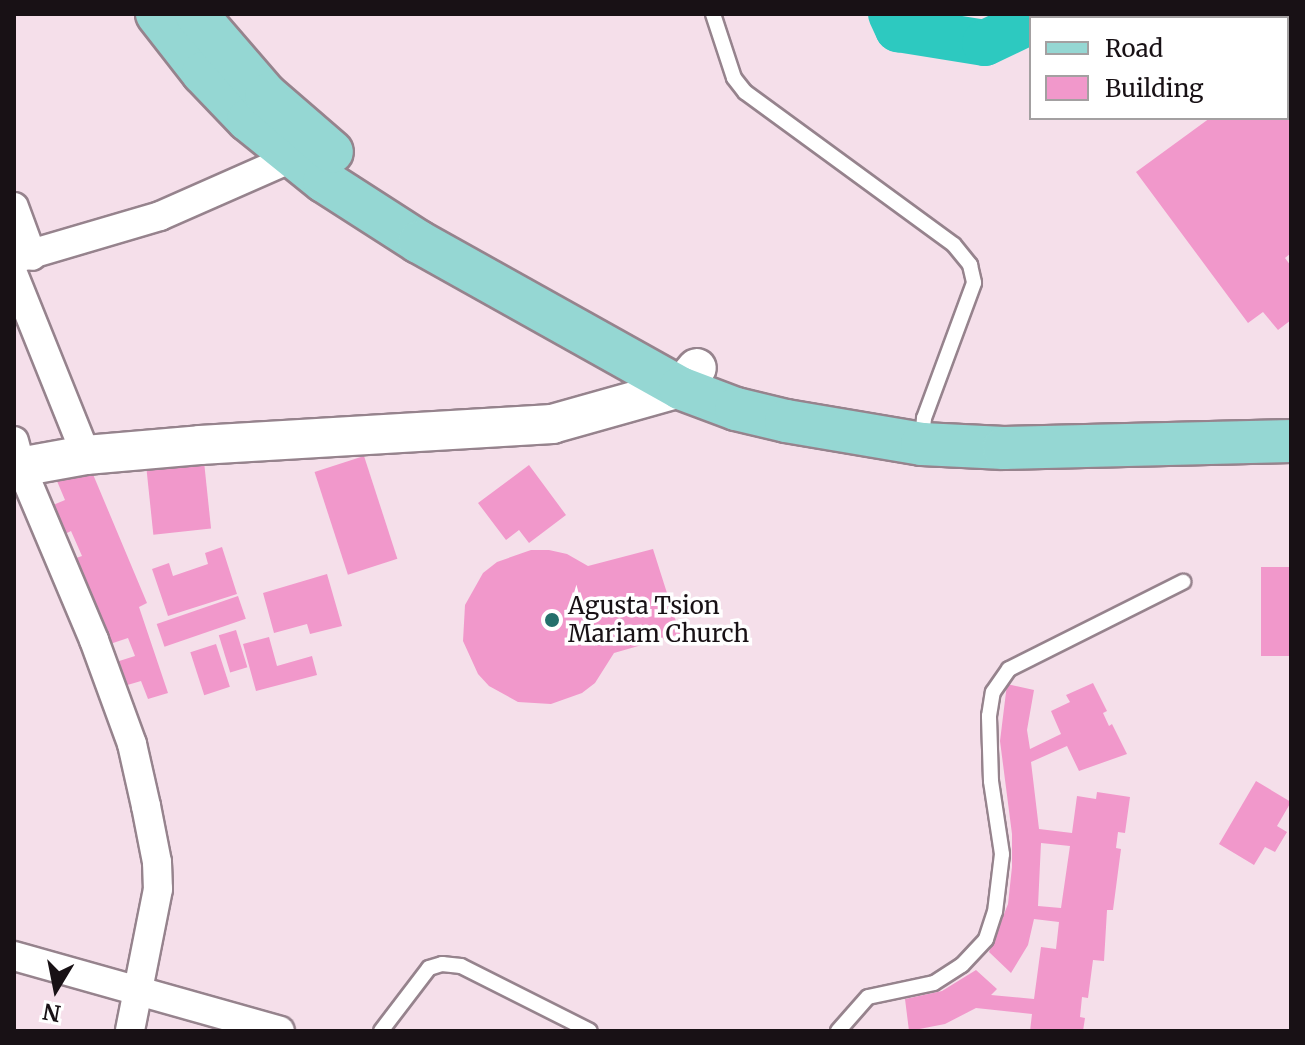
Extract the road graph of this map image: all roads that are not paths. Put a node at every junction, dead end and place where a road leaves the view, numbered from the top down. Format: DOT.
graph roads {
  1 [pos="157,14"];
  2 [pos="196,14"];
  3 [pos="713,14"];
  4 [pos="300,144"];
  5 [pos="14,207"];
  6 [pos="20,263"];
  7 [pos="688,378"];
  8 [pos="1291,415"];
  9 [pos="923,431"];
  10 [pos="1291,441"];
  11 [pos="86,455"];
  12 [pos="16,459"];
  13 [pos="1183,582"];
  14 [pos="14,956"];
  15 [pos="140,990"];
  16 [pos="130,1031"];
  17 [pos="280,1031"];
  18 [pos="381,1031"];
  19 [pos="590,1031"];
  20 [pos="838,1031"];
  1 -- 4 [label="main road"];
  2 -- 4 [label="main road"];
  3 -- 9 [label="lane"];
  4 -- 6 [label="street"];
  4 -- 7 [label="main road"];
  5 -- 6 [label="street"];
  6 -- 11 [label="street"];
  7 -- 9 [label="main road"];
  7 -- 11 [label="street"];
  8 -- 9 [label="main road"];
  9 -- 10 [label="main road"];
  11 -- 12 [label="street"];
  12 -- 15 [label="street"];
  13 -- 20 [label="lane"];
  14 -- 15 [label="street"];
  15 -- 16 [label="street"];
  15 -- 17 [label="street"];
  18 -- 19 [label="lane"];
}
